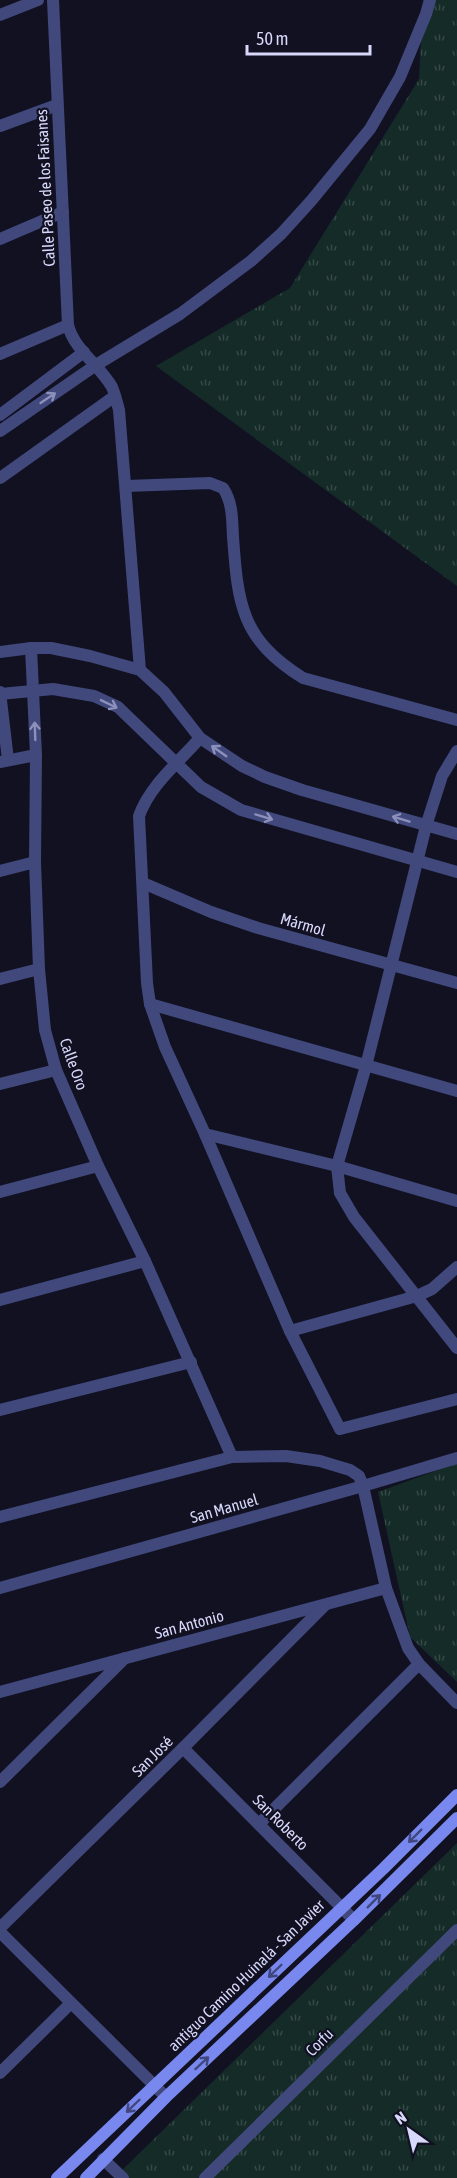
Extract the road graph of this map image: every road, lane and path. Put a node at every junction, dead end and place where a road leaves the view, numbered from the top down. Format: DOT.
graph roads {
  1 [pos="38,0"];
  2 [pos="53,0"];
  3 [pos="430,0"];
  4 [pos="0,15"];
  5 [pos="57,105"];
  6 [pos="0,126"];
  7 [pos="63,212"];
  8 [pos="0,239"];
  9 [pos="68,325"];
  10 [pos="84,352"];
  11 [pos="0,354"];
  12 [pos="96,365"];
  13 [pos="115,396"];
  14 [pos="0,415"];
  15 [pos="0,431"];
  16 [pos="0,478"];
  17 [pos="126,486"];
  18 [pos="32,648"];
  19 [pos="0,652"];
  20 [pos="140,670"];
  21 [pos="34,689"];
  22 [pos="0,693"];
  23 [pos="457,720"];
  24 [pos="200,738"];
  25 [pos="457,752"];
  26 [pos="36,755"];
  27 [pos="4,761"];
  28 [pos="176,765"];
  29 [pos="426,826"];
  30 [pos="457,834"];
  31 [pos="417,861"];
  32 [pos="35,862"];
  33 [pos="0,871"];
  34 [pos="457,872"];
  35 [pos="143,883"];
  36 [pos="390,966"];
  37 [pos="39,969"];
  38 [pos="0,979"];
  39 [pos="457,983"];
  40 [pos="150,1004"];
  41 [pos="366,1066"];
  42 [pos="56,1070"];
  43 [pos="0,1084"];
  44 [pos="457,1091"];
  45 [pos="205,1134"];
  46 [pos="98,1166"];
  47 [pos="338,1166"];
  48 [pos="0,1192"];
  49 [pos="457,1201"];
  50 [pos="145,1261"];
  51 [pos="457,1267"];
  52 [pos="417,1296"];
  53 [pos="0,1300"];
  54 [pos="290,1331"];
  55 [pos="457,1348"];
  56 [pos="191,1362"];
  57 [pos="457,1399"];
  58 [pos="0,1410"];
  59 [pos="232,1457"];
  60 [pos="457,1458"];
  61 [pos="363,1486"];
  62 [pos="0,1517"];
  63 [pos="0,1588"];
  64 [pos="386,1588"];
  65 [pos="326,1605"];
  66 [pos="126,1658"];
  67 [pos="419,1664"];
  68 [pos="0,1692"];
  69 [pos="457,1703"];
  70 [pos="183,1749"];
  71 [pos="0,1782"];
  72 [pos="457,1795"];
  73 [pos="457,1818"];
  74 [pos="260,1823"];
  75 [pos="342,1908"];
  76 [pos="354,1920"];
  77 [pos="0,1930"];
  78 [pos="457,1930"];
  79 [pos="70,2004"];
  80 [pos="0,2073"];
  81 [pos="155,2085"];
  82 [pos="166,2097"];
  83 [pos="103,2159"];
  84 [pos="57,2178"];
  85 [pos="86,2178"];
  86 [pos="123,2178"];
  87 [pos="205,2178"];
  1 -- 4 [label="street"];
  2 -- 5 [label="street, Calle Paseo de los Faisanes"];
  3 -- 12 [label="street"];
  5 -- 6 [label="street"];
  5 -- 7 [label="street, Calle Paseo de los Faisanes"];
  7 -- 8 [label="street"];
  7 -- 9 [label="street, Calle Paseo de los Faisanes"];
  9 -- 10 [label="street, Calle Paseo de los Faisanes"];
  9 -- 11 [label="street"];
  10 -- 12 [label="street, Calle Paseo de los Faisanes"];
  10 -- 14 [label="street"];
  12 -- 13 [label="street, Calle Paseo de los Faisanes"];
  15 -- 12 [label="street, one-way"];
  13 -- 16 [label="street"];
  13 -- 17 [label="street, Calle Paseo de los Faisanes"];
  17 -- 20 [label="street, Calle Paseo de los Faisanes"];
  17 -- 23 [label="street"];
  18 -- 19 [label="street"];
  18 -- 20 [label="street"];
  18 -- 21 [label="street, Calle Oro"];
  20 -- 24 [label="street"];
  21 -- 22 [label="street"];
  26 -- 21 [label="street, Calle Oro, one-way"];
  21 -- 28 [label="street, one-way"];
  22 -- 27 [label="street"];
  24 -- 28 [label="street"];
  29 -- 24 [label="street, one-way"];
  25 -- 29 [label="street"];
  26 -- 27 [label="street"];
  26 -- 32 [label="street, Calle Oro"];
  28 -- 31 [label="street, one-way"];
  28 -- 35 [label="street"];
  29 -- 30 [label="street"];
  29 -- 31 [label="street"];
  31 -- 34 [label="street"];
  31 -- 36 [label="street"];
  32 -- 33 [label="street"];
  32 -- 37 [label="street, Calle Oro"];
  35 -- 36 [label="street, Mármol"];
  35 -- 40 [label="street"];
  36 -- 39 [label="street, Mármol"];
  36 -- 41 [label="street"];
  37 -- 38 [label="street"];
  37 -- 42 [label="street, Calle Oro"];
  40 -- 41 [label="street"];
  40 -- 45 [label="street"];
  41 -- 44 [label="street"];
  41 -- 47 [label="street"];
  42 -- 43 [label="street"];
  42 -- 46 [label="street, Calle Oro"];
  45 -- 47 [label="street"];
  45 -- 54 [label="street"];
  46 -- 48 [label="street"];
  46 -- 50 [label="street, Calle Oro"];
  47 -- 49 [label="street"];
  47 -- 52 [label="street"];
  50 -- 53 [label="street"];
  50 -- 56 [label="street, Calle Oro"];
  51 -- 52 [label="street"];
  52 -- 54 [label="street"];
  52 -- 55 [label="street"];
  54 -- 57 [label="street"];
  56 -- 58 [label="street"];
  56 -- 59 [label="street, Calle Oro"];
  59 -- 61 [label="street"];
  59 -- 62 [label="street"];
  60 -- 61 [label="street, San Manuel"];
  61 -- 63 [label="street, San Manuel"];
  61 -- 64 [label="street"];
  64 -- 65 [label="street, San Antonio"];
  64 -- 67 [label="street"];
  65 -- 66 [label="street, San Antonio"];
  65 -- 70 [label="street, San José"];
  66 -- 68 [label="street, San Antonio"];
  66 -- 71 [label="street"];
  67 -- 69 [label="street"];
  67 -- 74 [label="street"];
  70 -- 74 [label="street, San Roberto"];
  70 -- 77 [label="street, San José"];
  72 -- 75 [label="main road, antiguo Camino Huinalá - San Javier, one-way"];
  76 -- 73 [label="main road, one-way"];
  74 -- 75 [label="street, San Roberto"];
  75 -- 76 [label="street, San Roberto"];
  75 -- 81 [label="main road, antiguo Camino Huinalá - San Javier, one-way"];
  82 -- 76 [label="main road, one-way"];
  77 -- 79 [label="street"];
  78 -- 87 [label="street, Corfu"];
  79 -- 80 [label="street"];
  79 -- 81 [label="street"];
  81 -- 82 [label="street"];
  81 -- 84 [label="main road, antiguo Camino Huinalá - San Javier, one-way"];
  82 -- 83 [label="main road"];
  83 -- 85 [label="main road"];
  83 -- 86 [label="street"];
}
